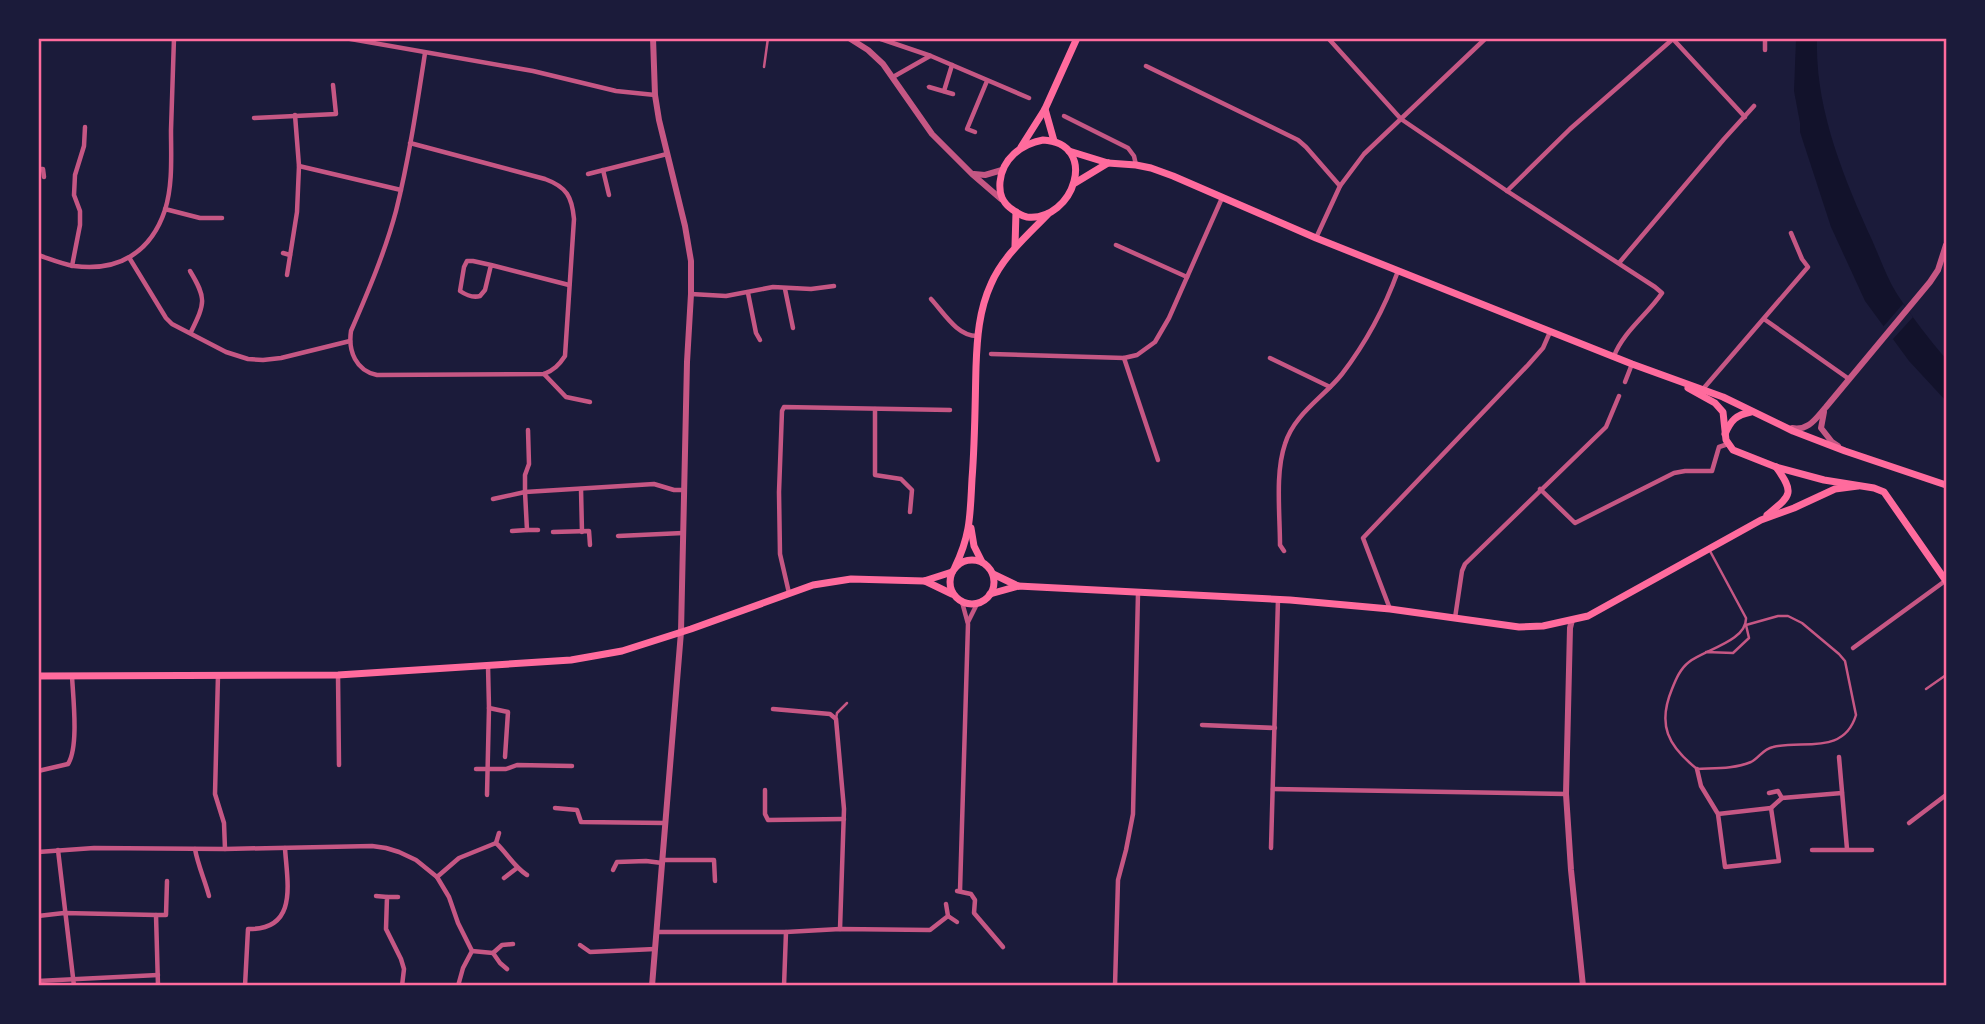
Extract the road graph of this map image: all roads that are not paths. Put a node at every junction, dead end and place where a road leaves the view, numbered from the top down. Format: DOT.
graph roads {
  1 [pos="174,38"];
  2 [pos="345,38"];
  3 [pos="653,38"];
  4 [pos="768,38"];
  5 [pos="849,38"];
  6 [pos="878,38"];
  7 [pos="1077,38"];
  8 [pos="1328,38"];
  9 [pos="1486,38"];
  10 [pos="1765,38"];
  11 [pos="1673,39"];
  12 [pos="1765,50"];
  13 [pos="425,52"];
  14 [pos="930,56"];
  15 [pos="952,65"];
  16 [pos="1146,66"];
  17 [pos="764,67"];
  18 [pos="893,77"];
  19 [pos="988,81"];
  20 [pos="333,85"];
  21 [pos="929,87"];
  22 [pos="944,92"];
  23 [pos="953,93"];
  24 [pos="655,94"];
  25 [pos="1028,98"];
  26 [pos="1754,106"];
  27 [pos="1045,109"];
  28 [pos="295,116"];
  29 [pos="1064,116"];
  30 [pos="1745,117"];
  31 [pos="254,118"];
  32 [pos="1401,118"];
  33 [pos="85,127"];
  34 [pos="975,132"];
  35 [pos="1054,141"];
  36 [pos="410,143"];
  37 [pos="1019,150"];
  38 [pos="1069,151"];
  39 [pos="667,154"];
  40 [pos="1108,163"];
  41 [pos="1136,165"];
  42 [pos="299,166"];
  43 [pos="38,169"];
  44 [pos="603,170"];
  45 [pos="1002,170"];
  46 [pos="588,174"];
  47 [pos="972,174"];
  48 [pos="44,177"];
  49 [pos="1075,183"];
  50 [pos="1340,186"];
  51 [pos="401,190"];
  52 [pos="1507,191"];
  53 [pos="609,195"];
  54 [pos="1222,198"];
  55 [pos="1002,199"];
  56 [pos="165,209"];
  57 [pos="1016,212"];
  58 [pos="1048,214"];
  59 [pos="222,218"];
  60 [pos="1791,233"];
  61 [pos="1316,238"];
  62 [pos="1116,245"];
  63 [pos="1947,245"];
  64 [pos="1015,247"];
  65 [pos="283,253"];
  66 [pos="290,255"];
  67 [pos="38,256"];
  68 [pos="130,259"];
  69 [pos="1619,263"];
  70 [pos="491,265"];
  71 [pos="72,266"];
  72 [pos="1398,270"];
  73 [pos="190,271"];
  74 [pos="286,275"];
  75 [pos="1187,277"];
  76 [pos="569,285"];
  77 [pos="834,286"];
  78 [pos="785,289"];
  79 [pos="748,292"];
  80 [pos="691,294"];
  81 [pos="931,299"];
  82 [pos="1764,318"];
  83 [pos="793,328"];
  84 [pos="191,332"];
  85 [pos="1550,332"];
  86 [pos="977,336"];
  87 [pos="760,340"];
  88 [pos="350,341"];
  89 [pos="991,354"];
  90 [pos="1614,357"];
  91 [pos="1124,358"];
  92 [pos="1270,358"];
  93 [pos="1632,364"];
  94 [pos="544,374"];
  95 [pos="1849,379"];
  96 [pos="1625,382"];
  97 [pos="1677,382"];
  98 [pos="1330,387"];
  99 [pos="1703,389"];
  100 [pos="1619,396"];
  101 [pos="590,402"];
  102 [pos="1826,407"];
  103 [pos="875,409"];
  104 [pos="950,410"];
  105 [pos="1751,412"];
  106 [pos="1787,428"];
  107 [pos="528,430"];
  108 [pos="1725,434"];
  109 [pos="1728,444"];
  110 [pos="1845,451"];
  111 [pos="1158,460"];
  112 [pos="1776,467"];
  113 [pos="1947,485"];
  114 [pos="1858,486"];
  115 [pos="581,489"];
  116 [pos="1540,489"];
  117 [pos="684,490"];
  118 [pos="525,492"];
  119 [pos="493,499"];
  120 [pos="910,512"];
  121 [pos="1761,520"];
  122 [pos="970,524"];
  123 [pos="527,530"];
  124 [pos="538,530"];
  125 [pos="512,531"];
  126 [pos="582,531"];
  127 [pos="552,532"];
  128 [pos="684,533"];
  129 [pos="618,536"];
  130 [pos="590,545"];
  131 [pos="1708,548"];
  132 [pos="1284,551"];
  133 [pos="982,562"];
  134 [pos="954,570"];
  135 [pos="993,574"];
  136 [pos="1946,580"];
  137 [pos="924,581"];
  138 [pos="1018,586"];
  139 [pos="789,593"];
  140 [pos="1138,593"];
  141 [pos="953,594"];
  142 [pos="990,594"];
  143 [pos="1279,599"];
  144 [pos="962,602"];
  145 [pos="977,604"];
  146 [pos="1390,609"];
  147 [pos="1455,618"];
  148 [pos="1572,620"];
  149 [pos="968,622"];
  150 [pos="1746,625"];
  151 [pos="681,632"];
  152 [pos="1853,648"];
  153 [pos="1706,652"];
  154 [pos="488,666"];
  155 [pos="218,674"];
  156 [pos="338,674"];
  157 [pos="1947,675"];
  158 [pos="38,676"];
  159 [pos="72,676"];
  160 [pos="1926,690"];
  161 [pos="847,703"];
  162 [pos="489,708"];
  163 [pos="773,709"];
  164 [pos="836,719"];
  165 [pos="1202,725"];
  166 [pos="1275,728"];
  167 [pos="505,757"];
  168 [pos="1839,757"];
  169 [pos="339,765"];
  170 [pos="572,766"];
  171 [pos="476,769"];
  172 [pos="487,769"];
  173 [pos="1697,769"];
  174 [pos="38,771"];
  175 [pos="1273,789"];
  176 [pos="765,790"];
  177 [pos="1769,793"];
  178 [pos="1842,793"];
  179 [pos="1566,794"];
  180 [pos="487,795"];
  181 [pos="1947,795"];
  182 [pos="1782,798"];
  183 [pos="555,808"];
  184 [pos="1771,808"];
  185 [pos="1718,814"];
  186 [pos="844,819"];
  187 [pos="665,823"];
  188 [pos="1909,823"];
  189 [pos="499,833"];
  190 [pos="496,843"];
  191 [pos="285,848"];
  192 [pos="1271,848"];
  193 [pos="195,849"];
  194 [pos="225,849"];
  195 [pos="1847,849"];
  196 [pos="58,850"];
  197 [pos="1812,850"];
  198 [pos="1872,850"];
  199 [pos="38,852"];
  200 [pos="662,861"];
  201 [pos="517,868"];
  202 [pos="613,870"];
  203 [pos="527,875"];
  204 [pos="437,877"];
  205 [pos="504,878"];
  206 [pos="167,881"];
  207 [pos="715,881"];
  208 [pos="209,896"];
  209 [pos="376,896"];
  210 [pos="387,897"];
  211 [pos="398,897"];
  212 [pos="946,904"];
  213 [pos="64,913"];
  214 [pos="156,915"];
  215 [pos="38,916"];
  216 [pos="948,916"];
  217 [pos="957,922"];
  218 [pos="840,929"];
  219 [pos="657,932"];
  220 [pos="786,932"];
  221 [pos="513,944"];
  222 [pos="580,945"];
  223 [pos="1003,947"];
  224 [pos="655,949"];
  225 [pos="472,951"];
  226 [pos="493,953"];
  227 [pos="507,969"];
  228 [pos="158,975"];
  229 [pos="74,978"];
  230 [pos="38,981"];
  231 [pos="74,985"];
  232 [pos="158,985"];
  233 [pos="245,985"];
  234 [pos="402,985"];
  235 [pos="458,985"];
  236 [pos="652,985"];
  237 [pos="785,985"];
  238 [pos="1115,985"];
  239 [pos="1583,985"];
  1 -- 56 [label="street"];
  2 -- 13 [label="street"];
  3 -- 24 [label="street"];
  4 -- 17 [label="lane"];
  5 -- 18 [label="street"];
  6 -- 14 [label="street"];
  7 -- 27 [label="main road"];
  8 -- 32 [label="street"];
  9 -- 32 [label="street"];
  10 -- 12 [label="street"];
  11 -- 30 [label="street"];
  11 -- 52 [label="street"];
  13 -- 24 [label="street"];
  13 -- 36 [label="street"];
  14 -- 15 [label="street"];
  14 -- 18 [label="street"];
  15 -- 19 [label="street"];
  15 -- 22 [label="street"];
  16 -- 50 [label="street"];
  18 -- 47 [label="street"];
  19 -- 25 [label="street"];
  19 -- 34 [label="street"];
  20 -- 28 [label="street"];
  21 -- 22 [label="street"];
  22 -- 23 [label="street"];
  24 -- 39 [label="street"];
  26 -- 30 [label="street"];
  27 -- 35 [label="main road"];
  27 -- 37 [label="main road"];
  28 -- 31 [label="street"];
  28 -- 42 [label="street"];
  29 -- 41 [label="street"];
  30 -- 69 [label="street"];
  32 -- 50 [label="street"];
  32 -- 52 [label="street"];
  33 -- 71 [label="street"];
  35 -- 37 [label="main road"];
  35 -- 38 [label="main road"];
  36 -- 51 [label="street"];
  36 -- 76 [label="street"];
  37 -- 45 [label="main road"];
  38 -- 40 [label="main road"];
  38 -- 49 [label="main road"];
  39 -- 44 [label="street"];
  39 -- 80 [label="street"];
  40 -- 41 [label="main road"];
  40 -- 49 [label="main road"];
  41 -- 54 [label="main road"];
  42 -- 51 [label="street"];
  42 -- 66 [label="street"];
  43 -- 48 [label="street"];
  44 -- 46 [label="street"];
  44 -- 53 [label="street"];
  45 -- 47 [label="street"];
  45 -- 55 [label="main road"];
  47 -- 55 [label="street"];
  49 -- 58 [label="main road"];
  50 -- 61 [label="street"];
  51 -- 88 [label="street"];
  52 -- 69 [label="street"];
  54 -- 61 [label="main road"];
  54 -- 75 [label="street"];
  55 -- 57 [label="main road"];
  56 -- 59 [label="street"];
  56 -- 68 [label="street"];
  57 -- 58 [label="main road"];
  57 -- 64 [label="main road"];
  58 -- 64 [label="main road"];
  60 -- 82 [label="street"];
  61 -- 72 [label="main road"];
  62 -- 75 [label="street"];
  63 -- 95 [label="street"];
  64 -- 86 [label="main road"];
  65 -- 66 [label="street"];
  66 -- 74 [label="street"];
  67 -- 71 [label="street"];
  68 -- 71 [label="street"];
  68 -- 84 [label="street"];
  69 -- 90 [label="street"];
  70 -- 70 [label="street"];
  70 -- 76 [label="street"];
  72 -- 85 [label="main road"];
  72 -- 98 [label="street"];
  73 -- 84 [label="street"];
  75 -- 91 [label="street"];
  76 -- 94 [label="street"];
  77 -- 78 [label="street"];
  78 -- 79 [label="street"];
  78 -- 83 [label="street"];
  79 -- 80 [label="street"];
  79 -- 87 [label="street"];
  80 -- 117 [label="street"];
  81 -- 86 [label="street"];
  82 -- 95 [label="street"];
  82 -- 99 [label="street"];
  84 -- 88 [label="street"];
  85 -- 90 [label="main road"];
  85 -- 146 [label="street"];
  86 -- 122 [label="main road"];
  88 -- 94 [label="street"];
  89 -- 91 [label="street"];
  90 -- 93 [label="main road"];
  91 -- 111 [label="street"];
  92 -- 98 [label="street"];
  93 -- 96 [label="street"];
  93 -- 97 [label="main road"];
  94 -- 101 [label="street"];
  95 -- 102 [label="street"];
  97 -- 99 [label="main road"];
  97 -- 108 [label="main road"];
  98 -- 132 [label="street"];
  99 -- 105 [label="main road"];
  100 -- 116 [label="street"];
  102 -- 106 [label="street"];
  102 -- 110 [label="street"];
  103 -- 104 [label="street"];
  103 -- 120 [label="street"];
  103 -- 139 [label="street"];
  105 -- 106 [label="main road"];
  105 -- 108 [label="main road"];
  106 -- 110 [label="main road"];
  107 -- 118 [label="street"];
  108 -- 109 [label="main road"];
  109 -- 112 [label="main road"];
  109 -- 116 [label="street"];
  110 -- 113 [label="main road"];
  112 -- 114 [label="main road"];
  112 -- 121 [label="main road"];
  114 -- 121 [label="main road"];
  114 -- 136 [label="main road"];
  115 -- 117 [label="street"];
  115 -- 118 [label="street"];
  115 -- 126 [label="street"];
  116 -- 147 [label="street"];
  117 -- 128 [label="street"];
  118 -- 119 [label="street"];
  118 -- 123 [label="street"];
  121 -- 131 [label="main road"];
  122 -- 133 [label="main road"];
  122 -- 134 [label="main road"];
  123 -- 124 [label="street"];
  123 -- 125 [label="street"];
  126 -- 127 [label="street"];
  126 -- 130 [label="street"];
  128 -- 129 [label="street"];
  128 -- 151 [label="street"];
  131 -- 148 [label="main road"];
  131 -- 150 [label="lane"];
  133 -- 134 [label="main road"];
  133 -- 135 [label="main road"];
  134 -- 137 [label="main road"];
  134 -- 141 [label="main road"];
  135 -- 138 [label="main road"];
  135 -- 142 [label="main road"];
  136 -- 152 [label="street"];
  137 -- 139 [label="main road"];
  137 -- 141 [label="main road"];
  138 -- 140 [label="main road"];
  138 -- 142 [label="main road"];
  139 -- 151 [label="main road"];
  140 -- 143 [label="main road"];
  140 -- 238 [label="street"];
  141 -- 144 [label="main road"];
  142 -- 145 [label="main road"];
  143 -- 146 [label="main road"];
  143 -- 166 [label="street"];
  144 -- 145 [label="main road"];
  144 -- 149 [label="street"];
  145 -- 149 [label="street"];
  146 -- 147 [label="main road"];
  147 -- 148 [label="main road"];
  148 -- 179 [label="street"];
  149 -- 223 [label="street"];
  150 -- 153 [label="lane"];
  150 -- 153 [label="lane"];
  150 -- 173 [label="lane"];
  151 -- 154 [label="main road"];
  151 -- 187 [label="street"];
  153 -- 173 [label="lane"];
  154 -- 156 [label="main road"];
  154 -- 162 [label="street"];
  155 -- 156 [label="main road"];
  155 -- 159 [label="main road"];
  155 -- 194 [label="street"];
  156 -- 169 [label="street"];
  157 -- 160 [label="lane"];
  158 -- 159 [label="main road"];
  159 -- 174 [label="street"];
  161 -- 164 [label="lane"];
  162 -- 167 [label="street"];
  162 -- 172 [label="street"];
  163 -- 164 [label="street"];
  164 -- 186 [label="street"];
  165 -- 166 [label="street"];
  166 -- 175 [label="street"];
  168 -- 178 [label="street"];
  170 -- 172 [label="street"];
  171 -- 172 [label="street"];
  172 -- 180 [label="street"];
  173 -- 185 [label="street"];
  175 -- 179 [label="street"];
  175 -- 192 [label="street"];
  176 -- 186 [label="street"];
  177 -- 182 [label="street"];
  178 -- 182 [label="street"];
  178 -- 195 [label="street"];
  179 -- 239 [label="street"];
  181 -- 188 [label="street"];
  182 -- 184 [label="street"];
  183 -- 187 [label="street"];
  184 -- 185 [label="street"];
  184 -- 185 [label="street"];
  186 -- 218 [label="street"];
  187 -- 200 [label="street"];
  189 -- 190 [label="street"];
  190 -- 201 [label="street"];
  190 -- 204 [label="street"];
  191 -- 194 [label="street"];
  191 -- 204 [label="street"];
  191 -- 233 [label="street"];
  193 -- 194 [label="street"];
  193 -- 196 [label="street"];
  193 -- 208 [label="street"];
  195 -- 197 [label="street"];
  195 -- 198 [label="street"];
  196 -- 199 [label="street"];
  196 -- 213 [label="street"];
  200 -- 202 [label="street"];
  200 -- 207 [label="street"];
  200 -- 219 [label="street"];
  201 -- 203 [label="street"];
  201 -- 205 [label="street"];
  204 -- 225 [label="street"];
  206 -- 214 [label="street"];
  209 -- 210 [label="street"];
  210 -- 211 [label="street"];
  210 -- 234 [label="street"];
  212 -- 216 [label="street"];
  213 -- 214 [label="street"];
  213 -- 215 [label="street"];
  213 -- 229 [label="street"];
  214 -- 228 [label="street"];
  216 -- 217 [label="street"];
  216 -- 218 [label="street"];
  218 -- 220 [label="street"];
  219 -- 220 [label="street"];
  219 -- 224 [label="street"];
  220 -- 237 [label="street"];
  221 -- 226 [label="street"];
  222 -- 224 [label="street"];
  224 -- 236 [label="street"];
  225 -- 226 [label="street"];
  225 -- 235 [label="street"];
  226 -- 227 [label="street"];
  228 -- 229 [label="street"];
  228 -- 232 [label="street"];
  229 -- 230 [label="street"];
  229 -- 231 [label="street"];
}
